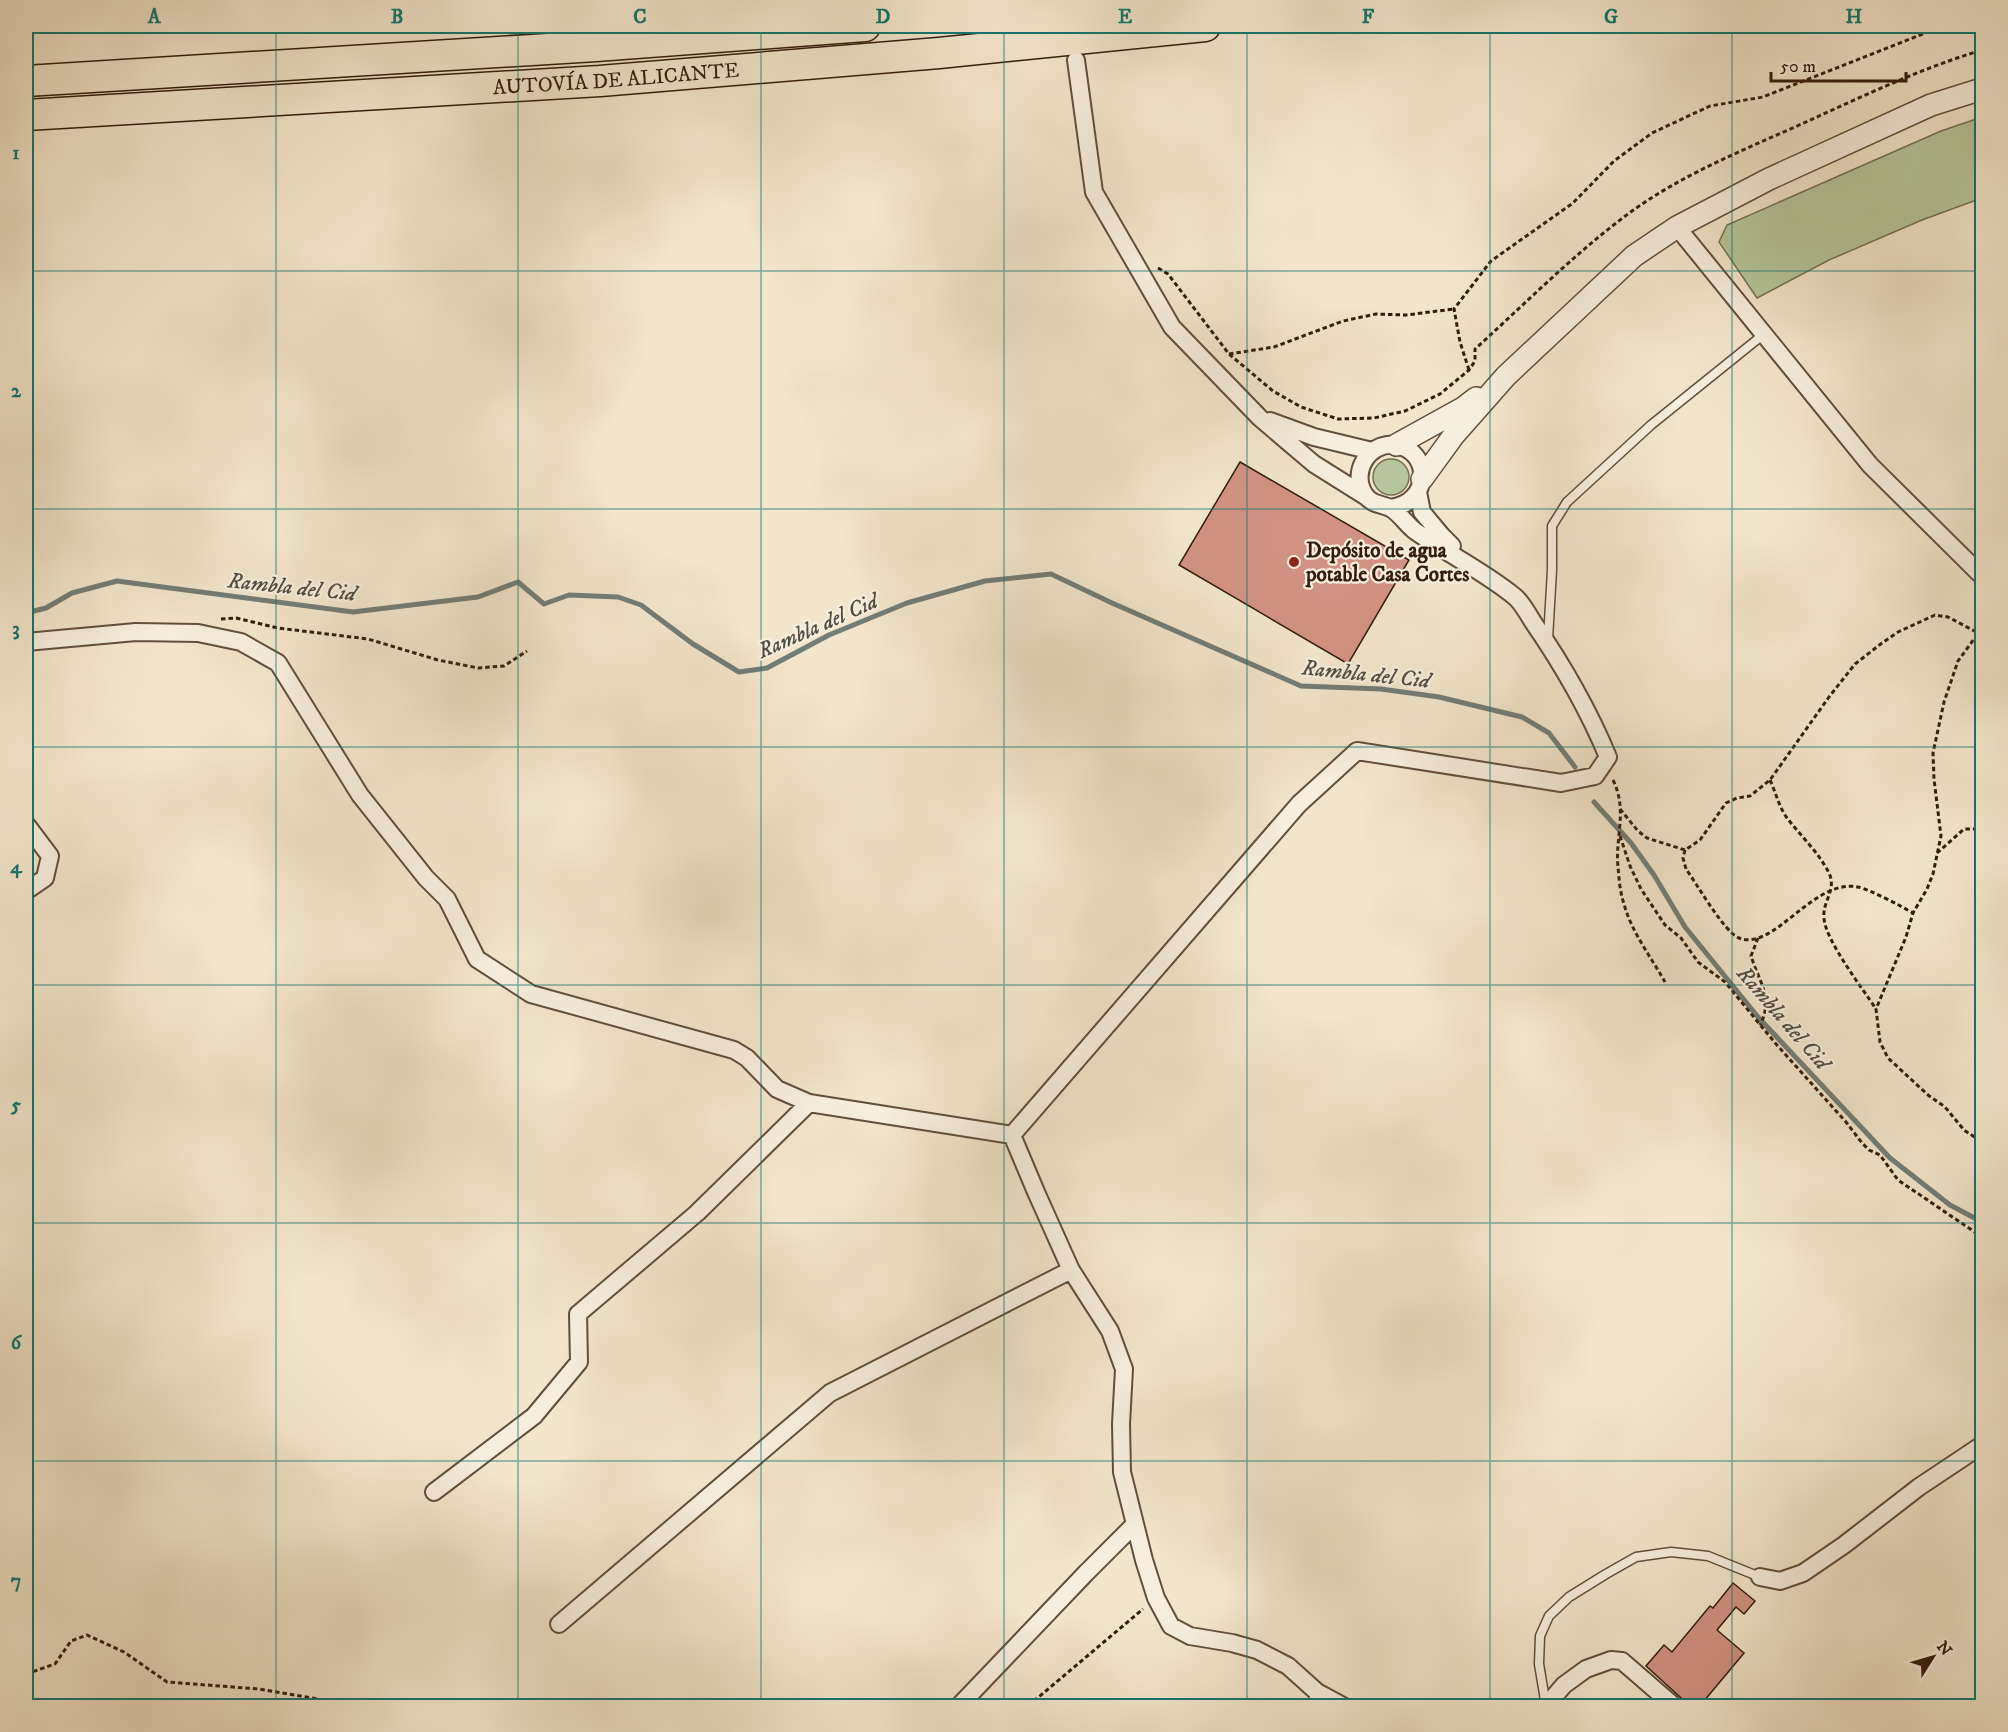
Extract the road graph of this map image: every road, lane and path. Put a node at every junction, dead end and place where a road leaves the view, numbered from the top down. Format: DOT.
graph roads {
  1 [pos="865,26"];
  2 [pos="1205,26"];
  3 [pos="1943,26"];
  4 [pos="1983,50"];
  5 [pos="1076,60"];
  6 [pos="26,81"];
  7 [pos="1983,89"];
  8 [pos="26,114"];
  9 [pos="1677,227"];
  10 [pos="1157,267"];
  11 [pos="1454,309"];
  12 [pos="1764,334"];
  13 [pos="1229,354"];
  14 [pos="1468,370"];
  15 [pos="1506,376"];
  16 [pos="1260,418"];
  17 [pos="1396,445"];
  18 [pos="1371,451"];
  19 [pos="1420,485"];
  20 [pos="1365,496"];
  21 [pos="1390,508"];
  22 [pos="1479,571"];
  23 [pos="1983,576"];
  24 [pos="1983,628"];
  25 [pos="198,633"];
  26 [pos="1981,634"];
  27 [pos="26,642"];
  28 [pos="1547,642"];
  29 [pos="527,651"];
  30 [pos="1605,762"];
  31 [pos="1770,780"];
  32 [pos="1620,809"];
  33 [pos="26,824"];
  34 [pos="1983,826"];
  35 [pos="1620,836"];
  36 [pos="1685,850"];
  37 [pos="1937,852"];
  38 [pos="1831,890"];
  39 [pos="26,891"];
  40 [pos="1913,913"];
  41 [pos="1759,937"];
  42 [pos="1665,982"];
  43 [pos="1876,1010"];
  44 [pos="1760,1025"];
  45 [pos="809,1103"];
  46 [pos="1012,1134"];
  47 [pos="1983,1142"];
  48 [pos="1983,1237"];
  49 [pos="1071,1270"];
  50 [pos="1983,1445"];
  51 [pos="434,1492"];
  52 [pos="1134,1525"];
  53 [pos="1760,1577"];
  54 [pos="1156,1598"];
  55 [pos="559,1624"];
  56 [pos="26,1674"];
  57 [pos="1314,1699"];
  58 [pos="341,1707"];
  59 [pos="959,1707"];
  60 [pos="1028,1707"];
  61 [pos="1343,1707"];
  62 [pos="1546,1707"];
  63 [pos="1674,1707"];
  1 -- 6 [label="highway, AUTOVÍA DE ALICANTE"];
  2 -- 8 [label="highway, AUTOVÍA DE ALICANTE"];
  3 -- 11 [label="path"];
  4 -- 14 [label="path"];
  5 -- 16 [label="street"];
  7 -- 9 [label="street"];
  9 -- 12 [label="street"];
  9 -- 15 [label="street"];
  10 -- 13 [label="path"];
  11 -- 13 [label="path"];
  11 -- 14 [label="path"];
  12 -- 23 [label="street"];
  12 -- 28 [label="lane"];
  13 -- 14 [label="path"];
  15 -- 17 [label="street"];
  15 -- 19 [label="street"];
  16 -- 18 [label="street"];
  16 -- 20 [label="street"];
  17 -- 18 [label="street"];
  17 -- 19 [label="street"];
  18 -- 20 [label="street"];
  19 -- 21 [label="street"];
  19 -- 22 [label="street"];
  20 -- 21 [label="street"];
  21 -- 22 [label="street"];
  22 -- 28 [label="street"];
  24 -- 26 [label="path"];
  25 -- 27 [label="street"];
  25 -- 29 [label="path"];
  25 -- 45 [label="street"];
  26 -- 31 [label="path"];
  26 -- 37 [label="path"];
  28 -- 30 [label="street"];
  30 -- 32 [label="path"];
  30 -- 46 [label="street"];
  31 -- 36 [label="path"];
  31 -- 38 [label="path"];
  32 -- 35 [label="path"];
  32 -- 36 [label="path"];
  33 -- 39 [label="street"];
  34 -- 37 [label="path"];
  35 -- 42 [label="path"];
  35 -- 44 [label="path"];
  36 -- 41 [label="path"];
  37 -- 40 [label="path"];
  38 -- 40 [label="path"];
  38 -- 41 [label="path"];
  38 -- 43 [label="path"];
  40 -- 43 [label="path"];
  41 -- 44 [label="path"];
  43 -- 47 [label="path"];
  44 -- 48 [label="path"];
  45 -- 46 [label="street"];
  45 -- 51 [label="street"];
  46 -- 49 [label="street"];
  49 -- 52 [label="street"];
  49 -- 55 [label="street"];
  50 -- 53 [label="street"];
  52 -- 54 [label="street"];
  52 -- 59 [label="street"];
  53 -- 62 [label="lane"];
  54 -- 57 [label="street"];
  54 -- 60 [label="path"];
  56 -- 58 [label="path"];
  57 -- 61 [label="street"];
  62 -- 63 [label="street"];
}
